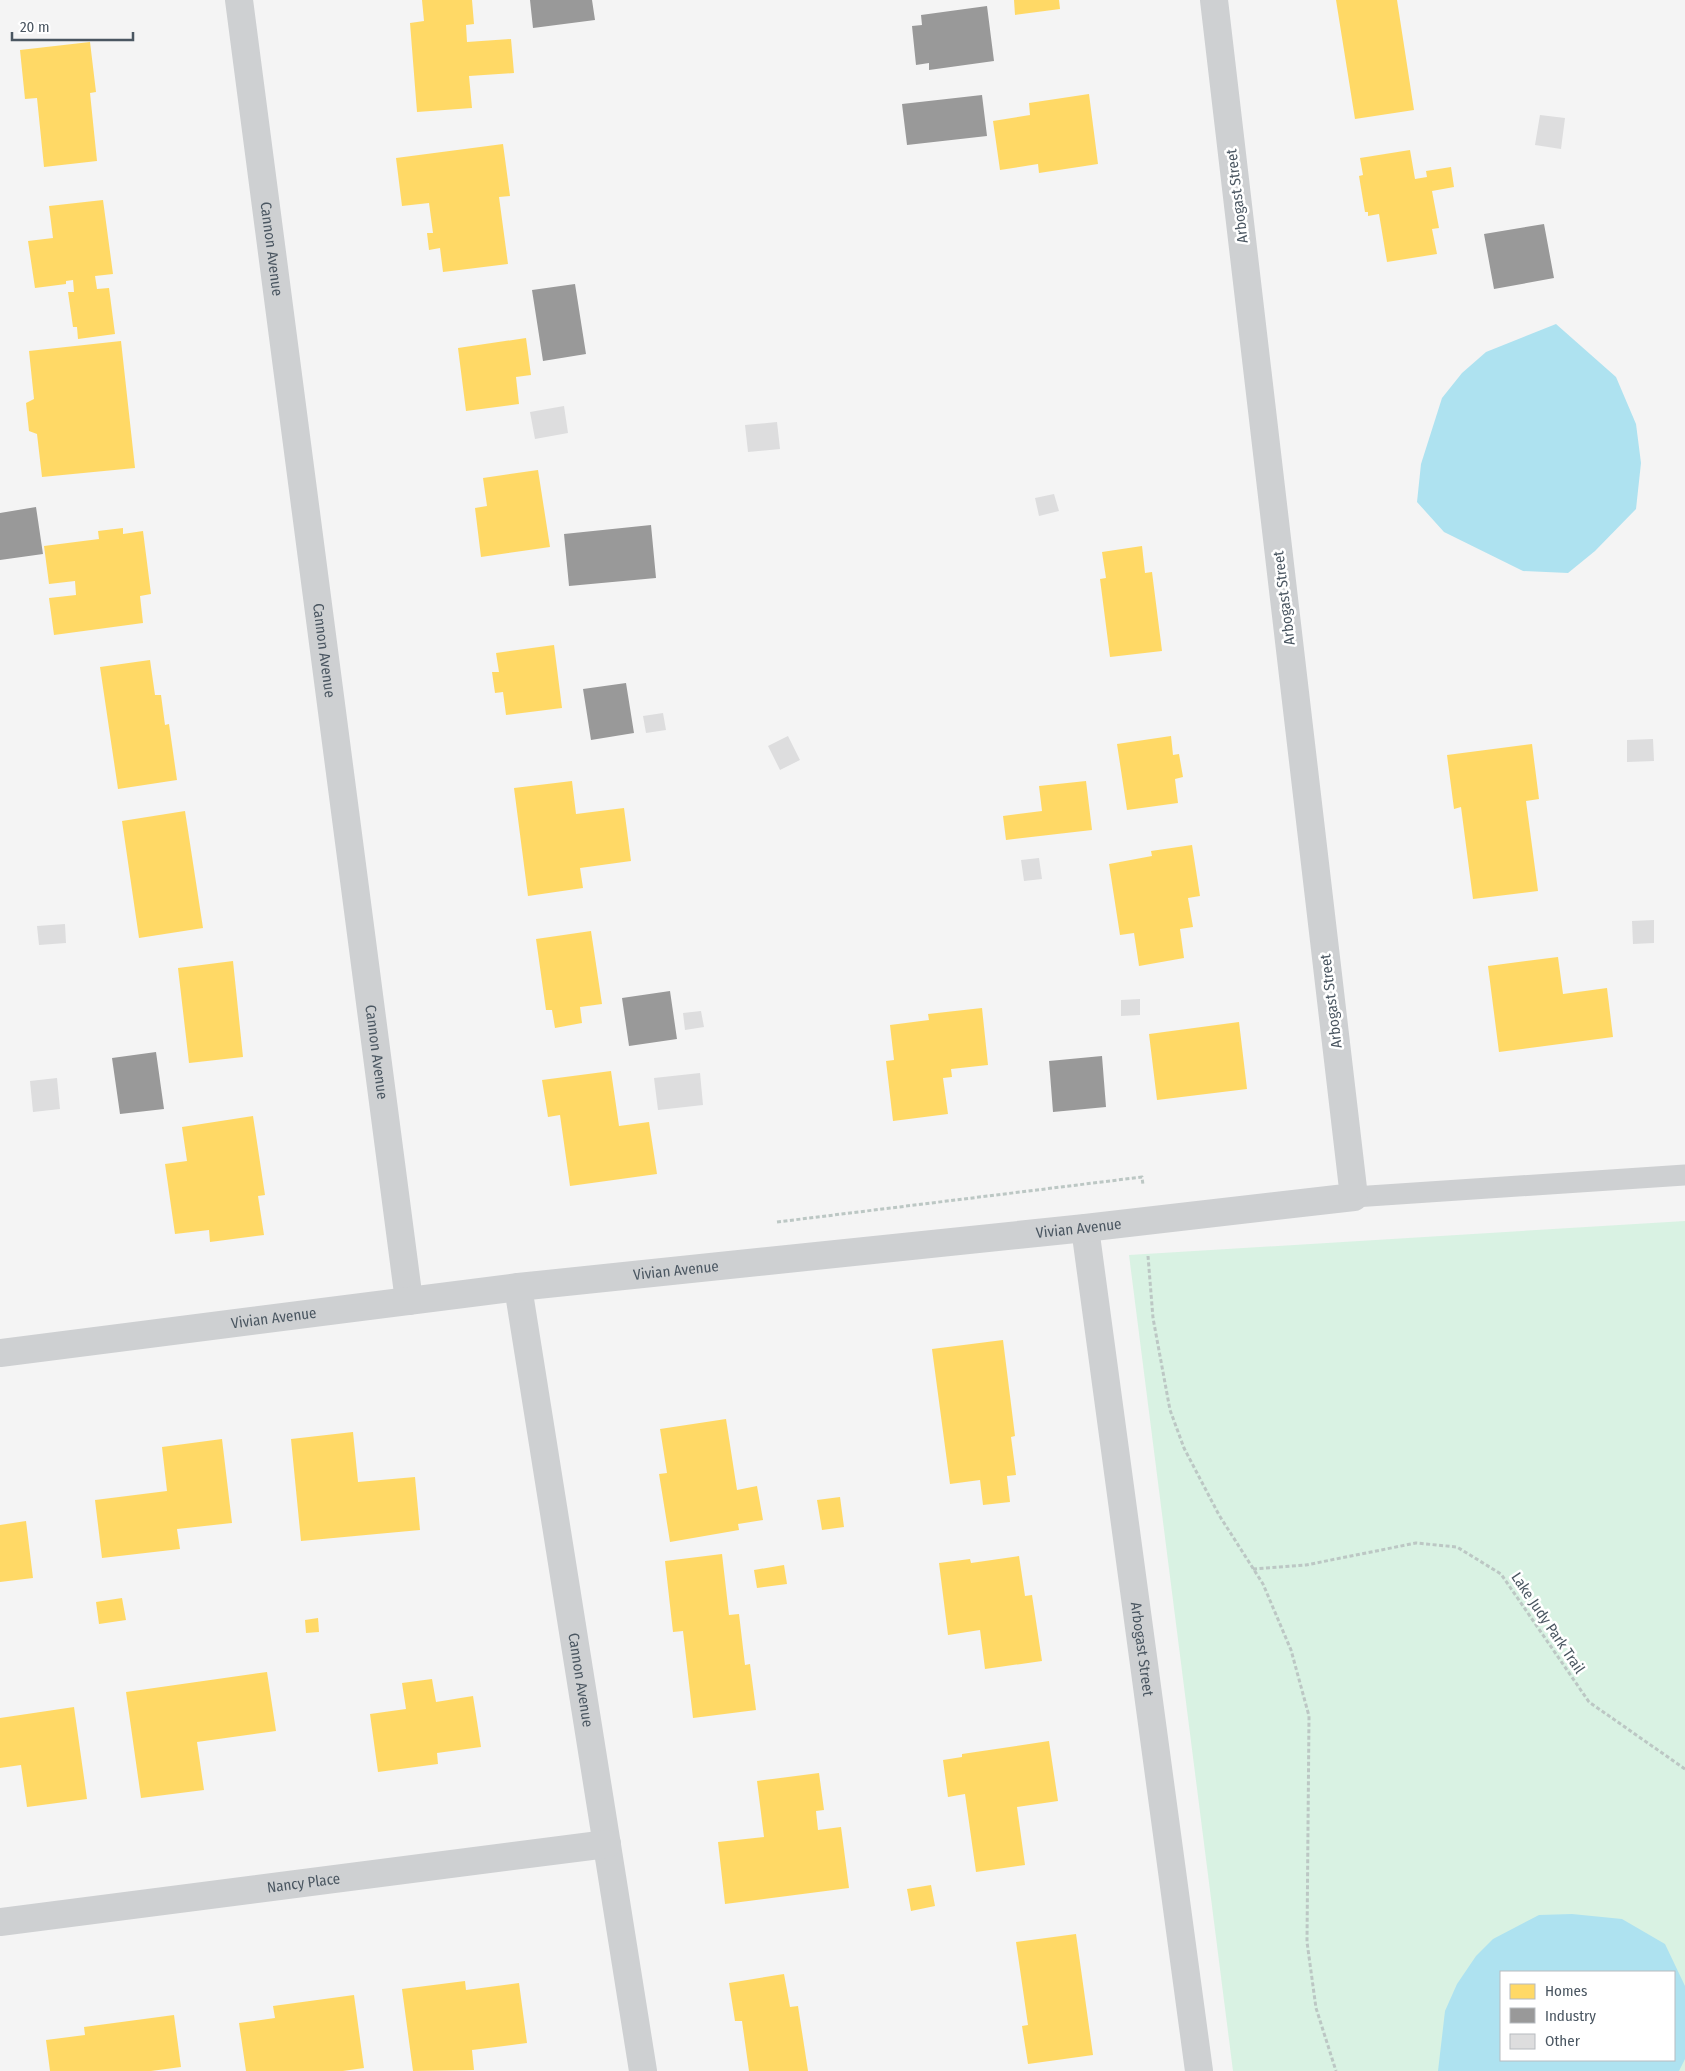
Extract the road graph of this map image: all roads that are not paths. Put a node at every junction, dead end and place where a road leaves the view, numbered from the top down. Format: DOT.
graph roads {
  1 [pos="239,0"];
  2 [pos="1214,0"];
  3 [pos="1685,1175"];
  4 [pos="1354,1197"];
  5 [pos="1084,1228"];
  6 [pos="518,1287"];
  7 [pos="409,1301"];
  8 [pos="0,1353"];
  9 [pos="607,1844"];
  10 [pos="0,1922"];
  11 [pos="643,2071"];
  12 [pos="1199,2071"];
  1 -- 7 [label="street, Cannon Avenue"];
  2 -- 4 [label="street, Arbogast Street"];
  3 -- 4 [label="lane"];
  4 -- 5 [label="street, Vivian Avenue"];
  5 -- 6 [label="street, Vivian Avenue"];
  5 -- 12 [label="street, Arbogast Street"];
  6 -- 7 [label="street, Vivian Avenue"];
  6 -- 9 [label="street, Cannon Avenue"];
  7 -- 8 [label="street, Vivian Avenue"];
  9 -- 10 [label="street, Nancy Place"];
  9 -- 11 [label="street, Cannon Avenue"];
}
